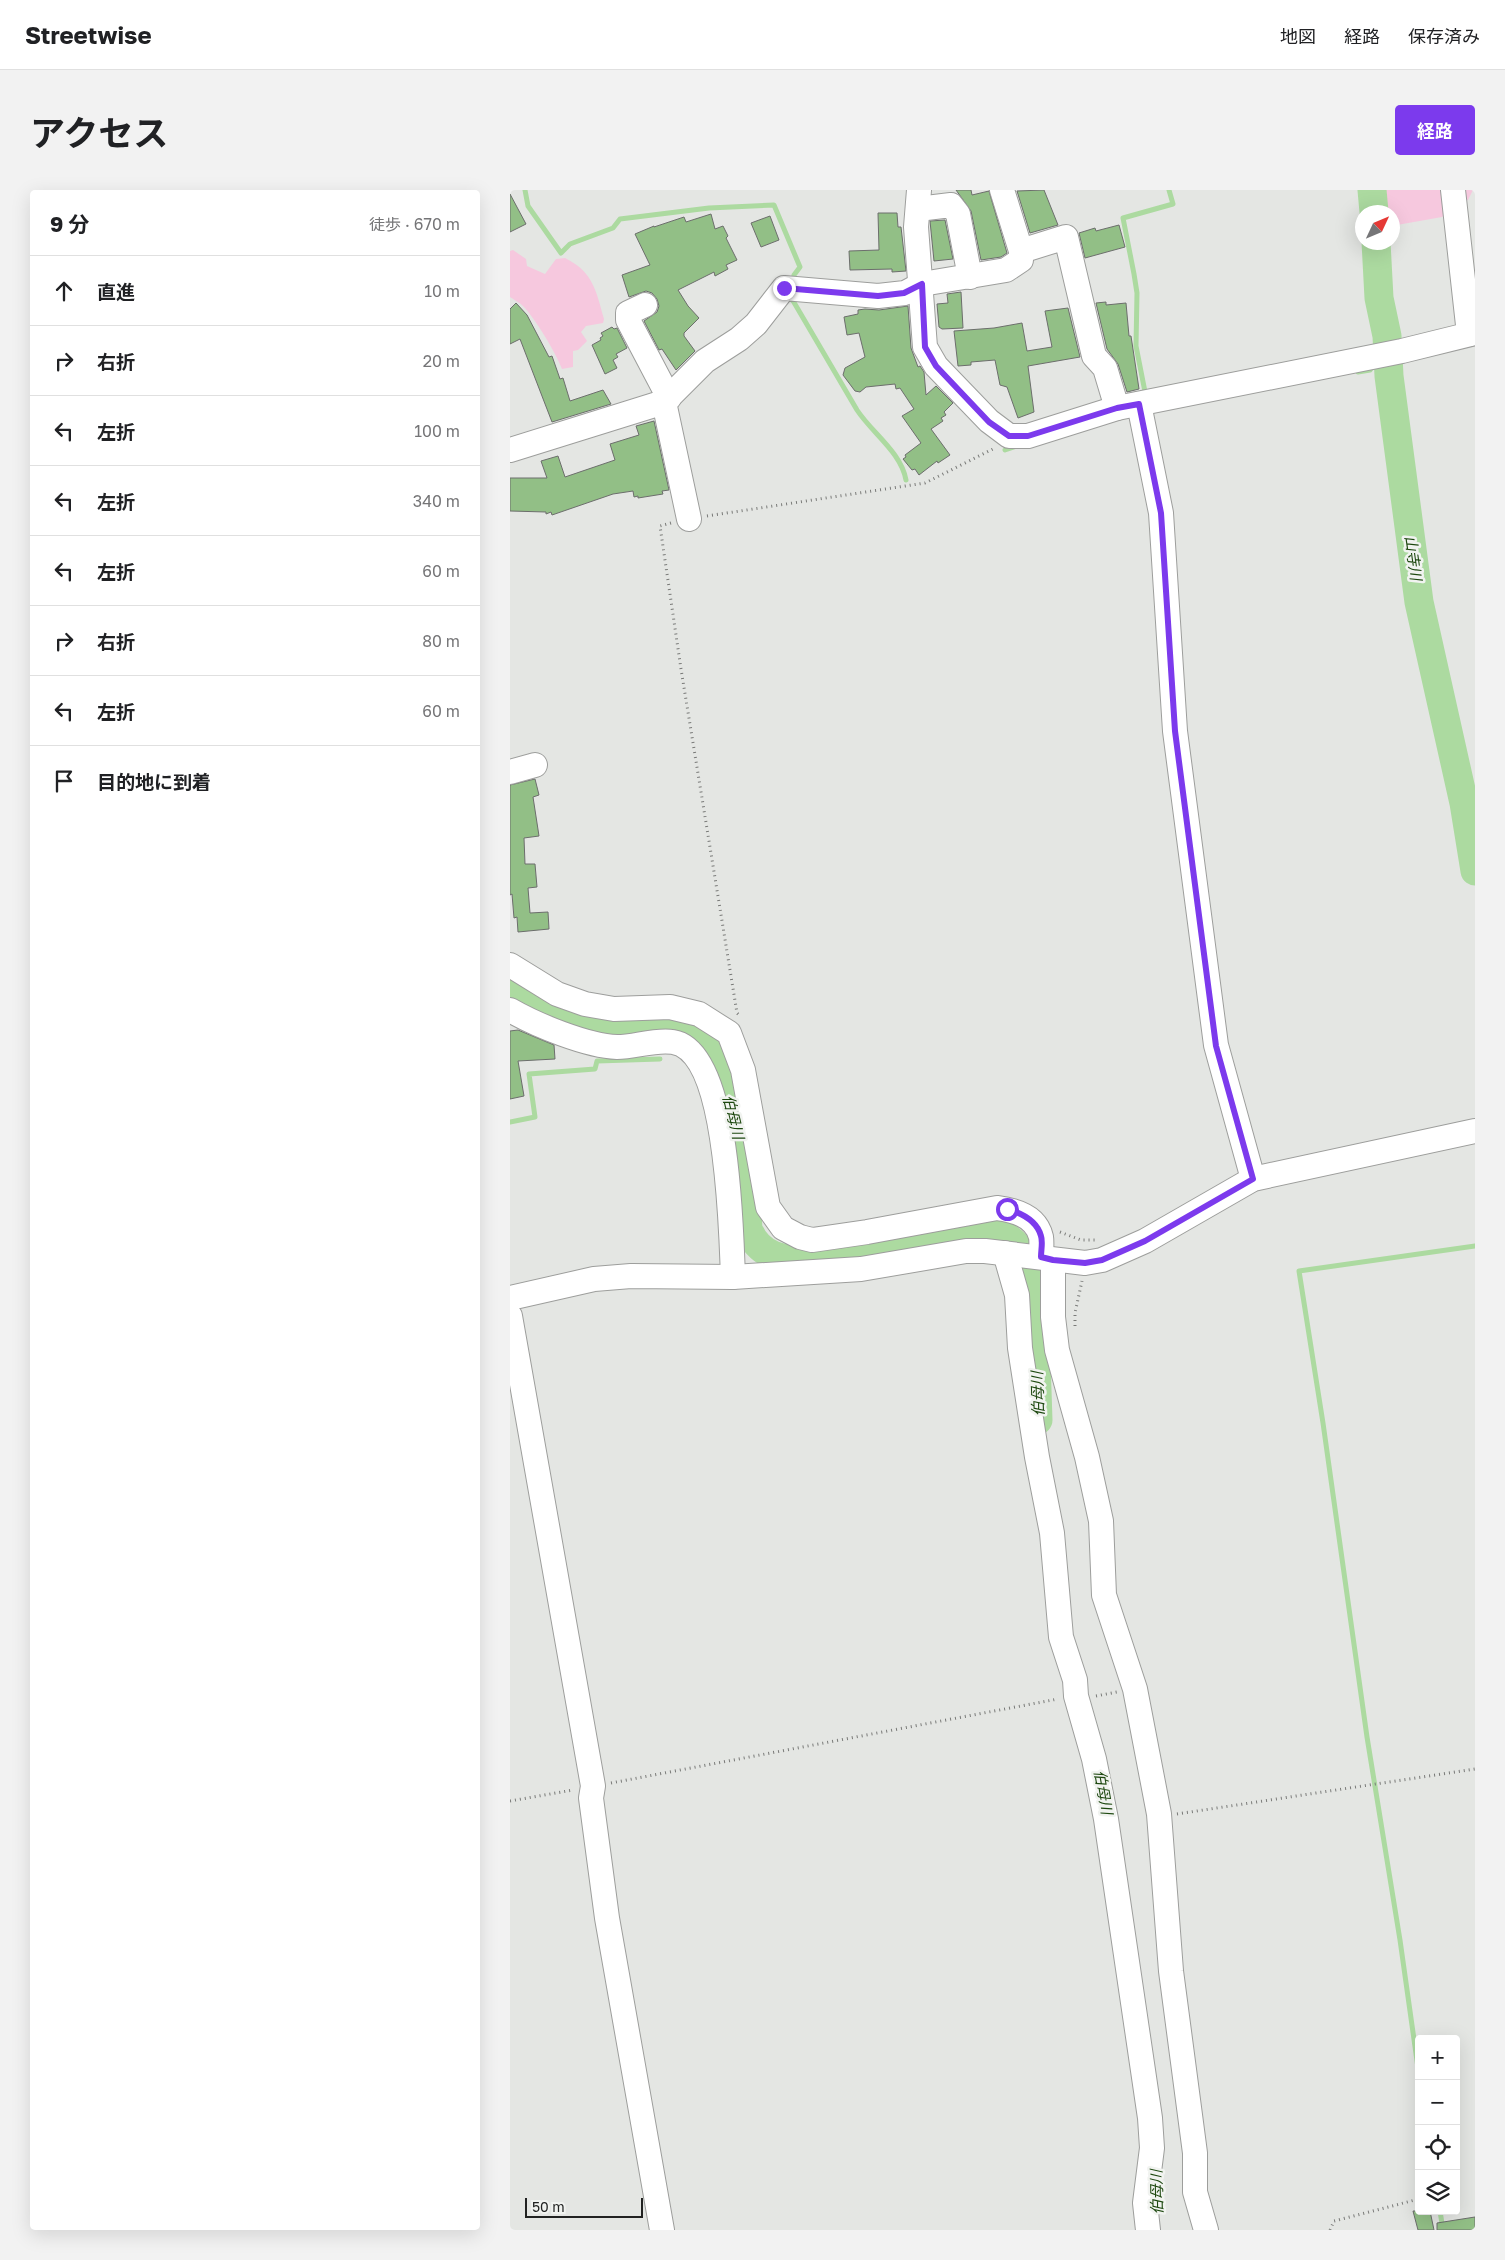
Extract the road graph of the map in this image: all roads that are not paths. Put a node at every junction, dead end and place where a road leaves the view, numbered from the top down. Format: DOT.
graph roads {
  1 [pos="1002,190"];
  2 [pos="1452,190"];
  3 [pos="918,200"];
  4 [pos="1021,251"];
  5 [pos="970,277"];
  6 [pos="922,284"];
  7 [pos="646,305"];
  8 [pos="1472,334"];
  9 [pos="667,400"];
  10 [pos="1128,406"];
  11 [pos="510,450"];
  12 [pos="689,519"];
  13 [pos="535,765"];
  14 [pos="510,772"];
  15 [pos="510,966"];
  16 [pos="510,1010"];
  17 [pos="1475,1131"];
  18 [pos="1253,1179"];
  19 [pos="1005,1253"];
  20 [pos="1047,1258"];
  21 [pos="733,1277"];
  22 [pos="510,1298"];
  23 [pos="510,1316"];
  24 [pos="662,2230"];
  25 [pos="1148,2230"];
  26 [pos="1206,2230"];
  1 -- 4 [label="street"];
  2 -- 8 [label="street"];
  3 -- 5 [label="street"];
  3 -- 6 [label="street"];
  4 -- 5 [label="street"];
  4 -- 10 [label="street"];
  5 -- 6 [label="street"];
  6 -- 9 [label="street"];
  6 -- 10 [label="street"];
  7 -- 9 [label="street"];
  8 -- 10 [label="street"];
  9 -- 11 [label="street"];
  9 -- 12 [label="street"];
  10 -- 18 [label="street"];
  13 -- 14 [label="street"];
  15 -- 20 [label="street"];
  16 -- 21 [label="street"];
  17 -- 18 [label="street"];
  18 -- 20 [label="street"];
  19 -- 20 [label="street"];
  19 -- 21 [label="street"];
  19 -- 25 [label="street"];
  20 -- 26 [label="street"];
  21 -- 22 [label="street"];
  23 -- 24 [label="street"];
}
